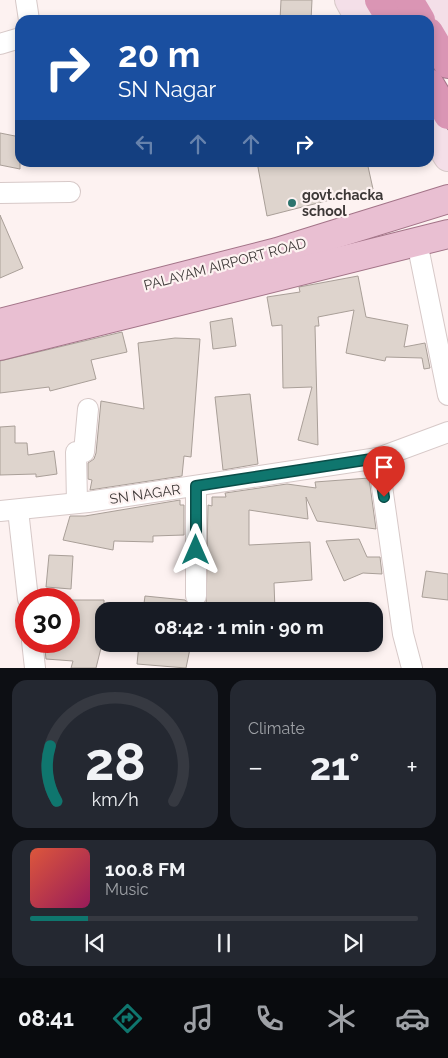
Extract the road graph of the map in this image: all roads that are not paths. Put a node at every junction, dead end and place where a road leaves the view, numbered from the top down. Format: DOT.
graph roads {
  1 [pos="26,0"];
  2 [pos="348,0"];
  3 [pos="379,0"];
  4 [pos="409,0"];
  5 [pos="432,0"];
  6 [pos="28,15"];
  7 [pos="357,15"];
  8 [pos="388,15"];
  9 [pos="418,15"];
  10 [pos="448,26"];
  11 [pos="15,40"];
  12 [pos="434,40"];
  13 [pos="0,44"];
  14 [pos="448,64"];
  15 [pos="434,91"];
  16 [pos="448,115"];
  17 [pos="434,135"];
  18 [pos="448,157"];
  19 [pos="70,192"];
  20 [pos="0,193"];
  21 [pos="448,198"];
  22 [pos="448,234"];
  23 [pos="418,242"];
  24 [pos="0,323"];
  25 [pos="0,346"];
  26 [pos="448,394"];
  27 [pos="88,409"];
  28 [pos="448,432"];
  29 [pos="378,458"];
  30 [pos="196,486"];
  31 [pos="77,503"];
  32 [pos="9,511"];
  33 [pos="26,588"];
  34 [pos="196,596"];
  35 [pos="33,653"];
  36 [pos="35,668"];
  37 [pos="412,668"];
  1 -- 6 [label="street"];
  2 -- 7 [label="street"];
  3 -- 8 [label="highway"];
  4 -- 9 [label="highway"];
  5 -- 10 [label="street"];
  11 -- 13 [label="street"];
  12 -- 14 [label="highway"];
  15 -- 16 [label="highway"];
  17 -- 18 [label="street"];
  19 -- 20 [label="street"];
  21 -- 24 [label="main road, PALAYAM AIRPORT ROAD"];
  22 -- 23 [label="main road, PALAYAM AIRPORT ROAD"];
  23 -- 25 [label="main road, PALAYAM AIRPORT ROAD"];
  23 -- 26 [label="street"];
  27 -- 31 [label="street"];
  28 -- 29 [label="street, SN NAGAR"];
  29 -- 30 [label="street, SN NAGAR"];
  29 -- 37 [label="street"];
  30 -- 31 [label="street, SN NAGAR"];
  30 -- 34 [label="street"];
  31 -- 32 [label="street, SN NAGAR"];
  32 -- 33 [label="street"];
  35 -- 36 [label="street"];
}
